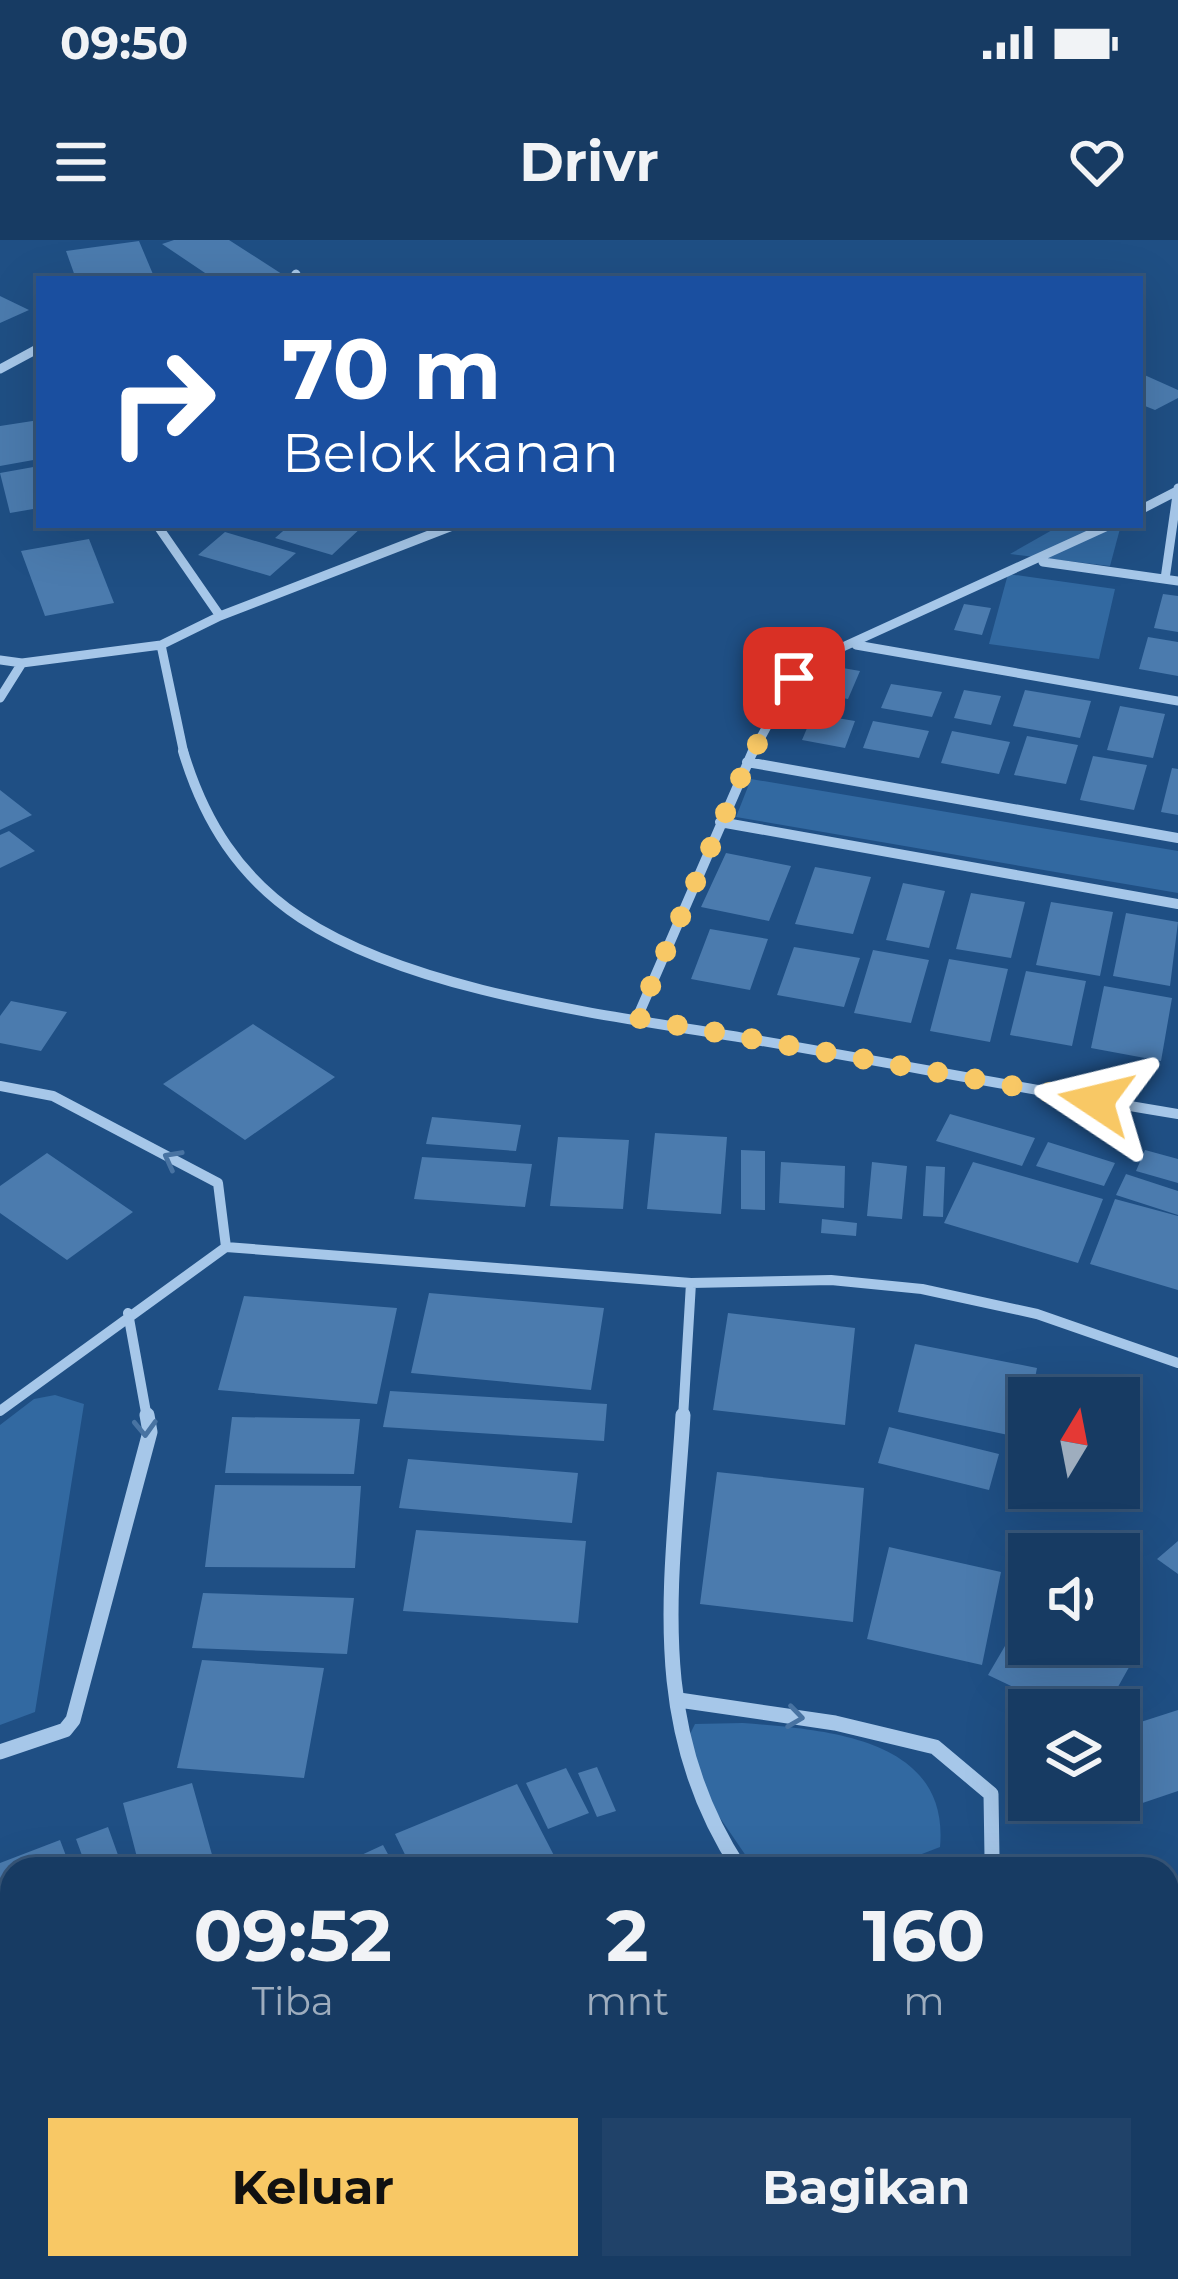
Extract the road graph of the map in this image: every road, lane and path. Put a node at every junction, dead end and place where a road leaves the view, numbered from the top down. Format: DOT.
graph roads {
  1 [pos="36,350"];
  2 [pos="0,369"];
  3 [pos="1176,490"];
  4 [pos="1143,508"];
  5 [pos="159,528"];
  6 [pos="447,528"];
  7 [pos="1104,528"];
  8 [pos="1039,561"];
  9 [pos="1165,580"];
  10 [pos="1178,581"];
  11 [pos="220,616"];
  12 [pos="161,645"];
  13 [pos="856,645"];
  14 [pos="0,660"];
  15 [pos="22,663"];
  16 [pos="0,698"];
  17 [pos="1178,701"];
  18 [pos="747,763"];
  19 [pos="720,822"];
  20 [pos="1178,838"];
  21 [pos="1178,904"];
  22 [pos="637,1018"];
  23 [pos="0,1086"];
  24 [pos="1178,1114"];
  25 [pos="226,1247"];
  26 [pos="691,1282"];
  27 [pos="128,1313"];
  28 [pos="1178,1363"];
  29 [pos="0,1411"];
  30 [pos="679,1700"];
  31 [pos="0,1752"];
  32 [pos="732,1857"];
  33 [pos="991,1857"];
  1 -- 2 [label="street"];
  3 -- 4 [label="street"];
  3 -- 9 [label="street"];
  5 -- 11 [label="street"];
  6 -- 11 [label="street"];
  7 -- 8 [label="street"];
  8 -- 9 [label="street"];
  8 -- 13 [label="street"];
  9 -- 10 [label="street"];
  11 -- 12 [label="street"];
  12 -- 15 [label="street"];
  12 -- 22 [label="street"];
  13 -- 17 [label="street"];
  13 -- 18 [label="street"];
  14 -- 15 [label="street"];
  15 -- 16 [label="street"];
  18 -- 19 [label="street"];
  18 -- 20 [label="street"];
  19 -- 21 [label="street"];
  19 -- 22 [label="street"];
  22 -- 24 [label="street"];
  25 -- 23 [label="street, one-way"];
  25 -- 26 [label="street"];
  25 -- 27 [label="street"];
  26 -- 28 [label="street"];
  26 -- 30 [label="street"];
  27 -- 29 [label="street"];
  27 -- 31 [label="street, one-way"];
  30 -- 32 [label="street"];
  30 -- 33 [label="street, one-way"];
}
